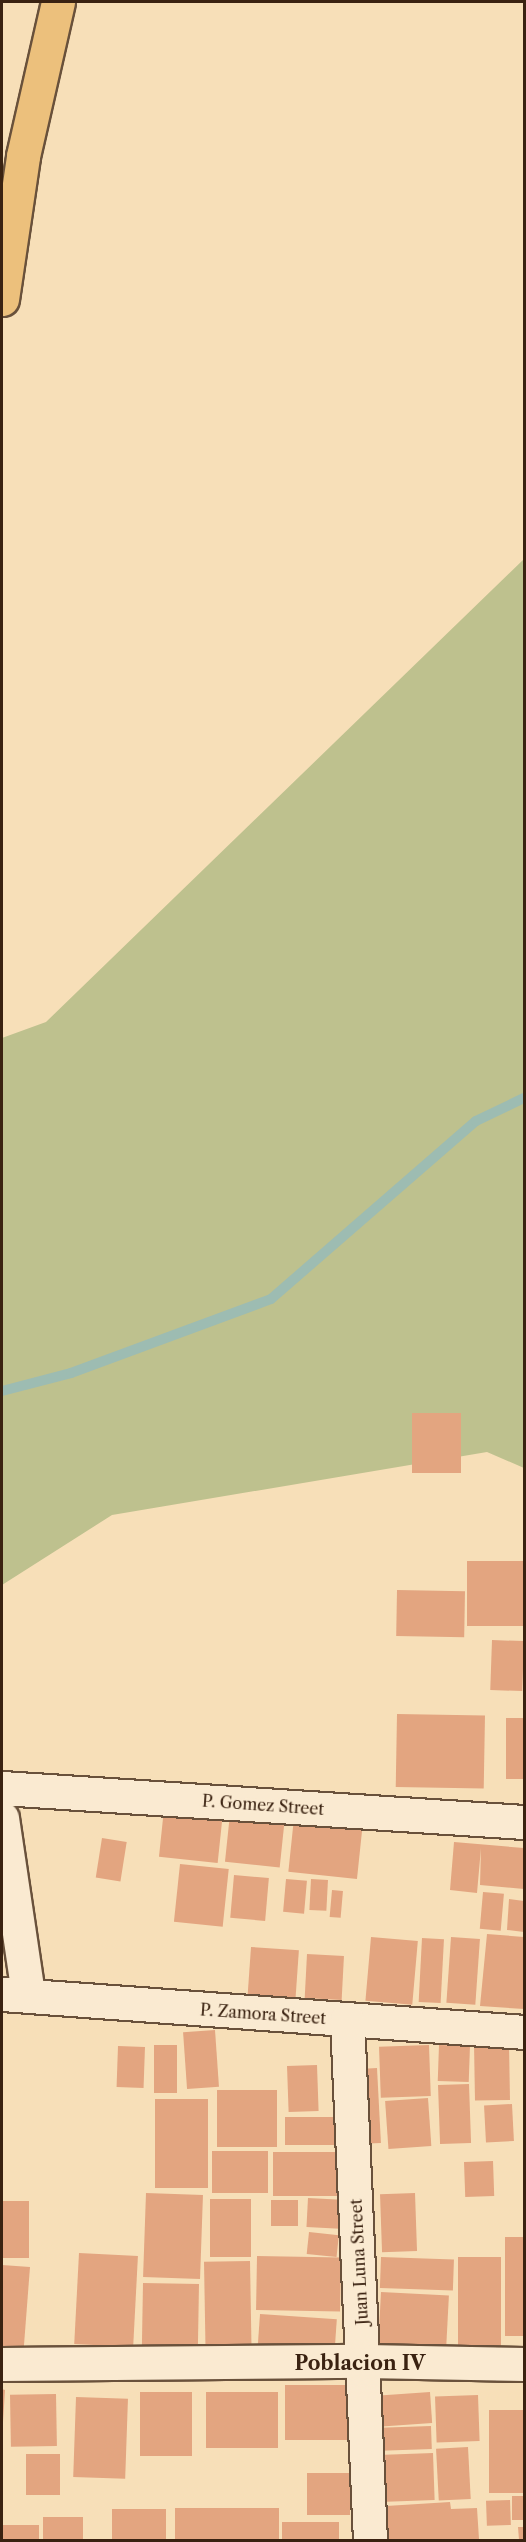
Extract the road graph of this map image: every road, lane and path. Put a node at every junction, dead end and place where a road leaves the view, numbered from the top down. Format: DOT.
graph roads {
  1 [pos="58,2"];
  2 [pos="2,299"];
  3 [pos="2,1788"];
  4 [pos="2,1818"];
  5 [pos="525,1822"];
  6 [pos="15,1995"];
  7 [pos="347,2020"];
  8 [pos="525,2032"];
  9 [pos="365,2361"];
  10 [pos="2,2364"];
  11 [pos="525,2364"];
  12 [pos="370,2541"];
  1 -- 2 [label="main road"];
  3 -- 5 [label="street, P. Gomez Street"];
  4 -- 6 [label="street"];
  6 -- 7 [label="street, P. Zamora Street"];
  7 -- 8 [label="street, P. Zamora Street"];
  7 -- 9 [label="street, Juan Luna Street"];
  9 -- 10 [label="street"];
  9 -- 11 [label="street"];
  9 -- 12 [label="street, Juan Luna Street"];
}
